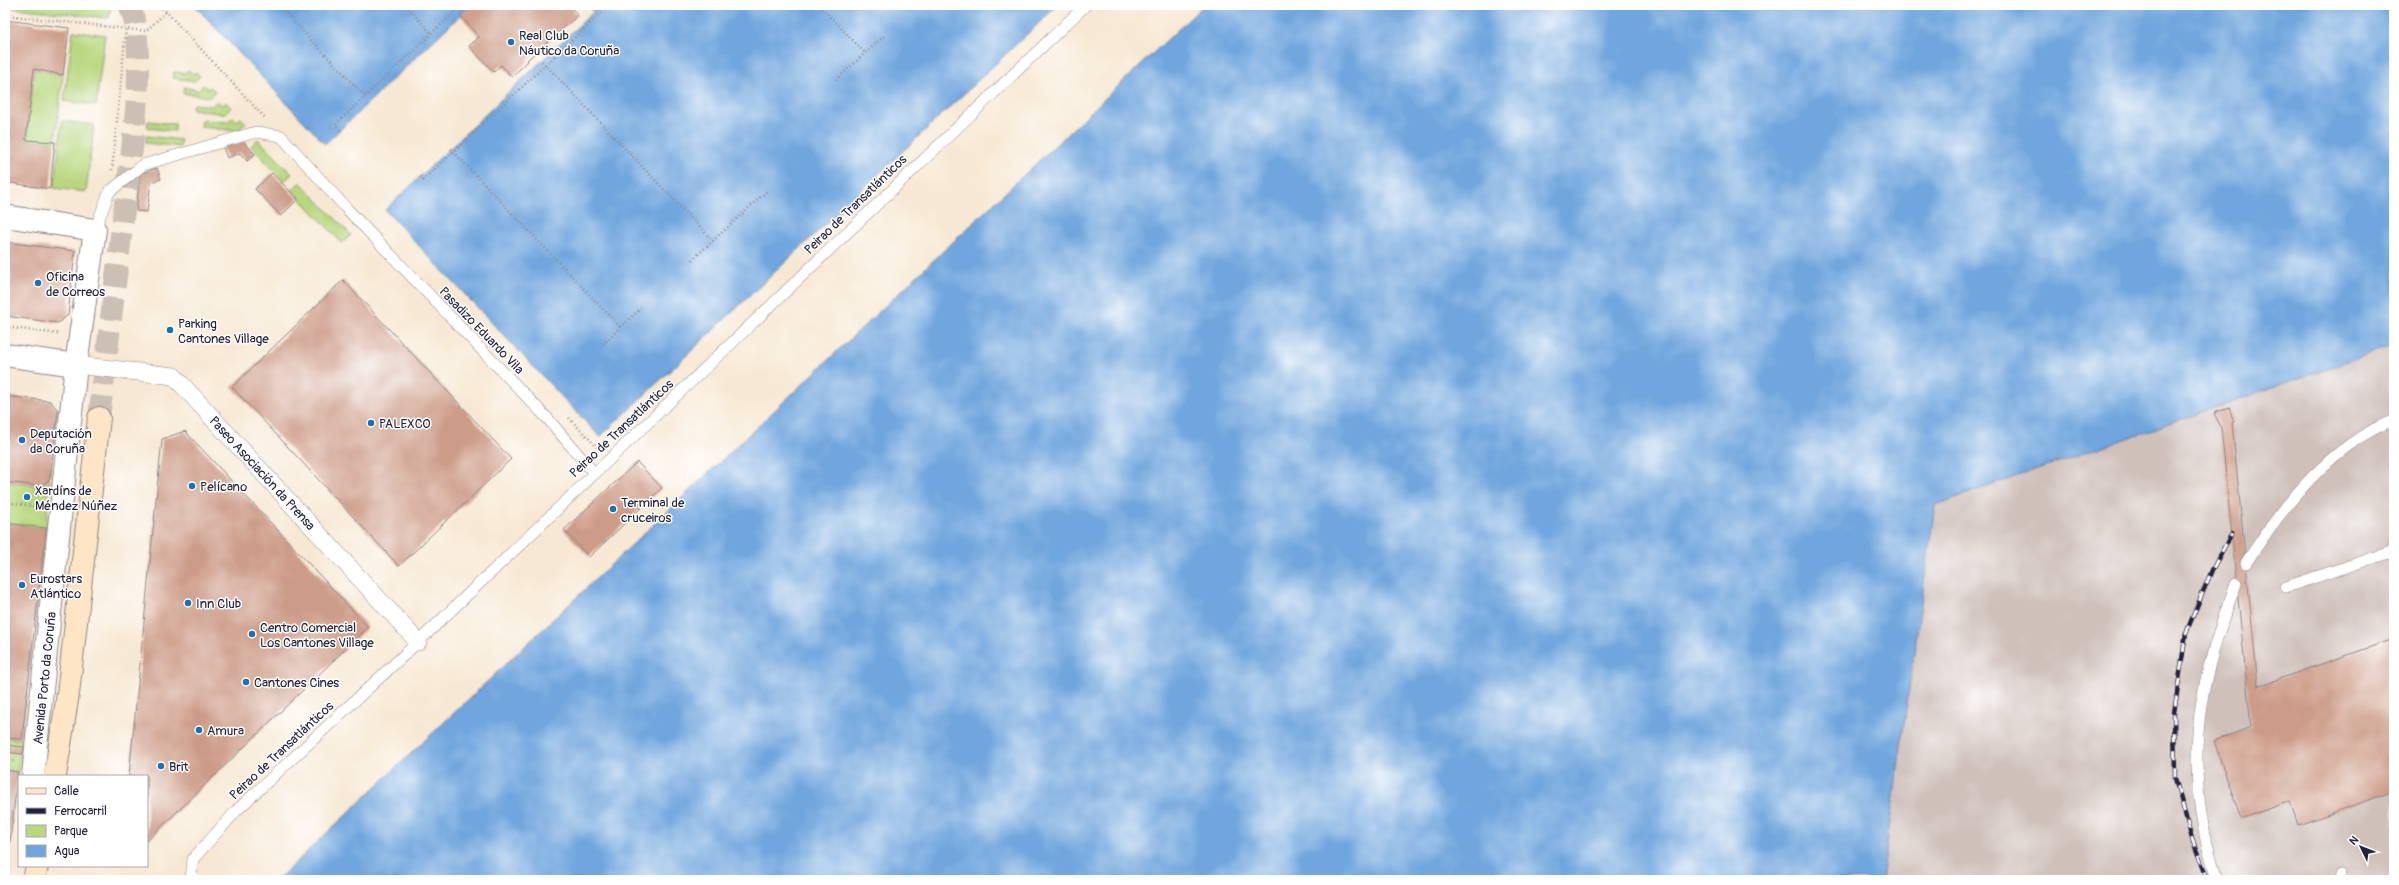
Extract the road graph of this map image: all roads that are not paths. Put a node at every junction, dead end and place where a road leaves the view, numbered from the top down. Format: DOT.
graph roads {
  1 [pos="1086,5"];
  2 [pos="5,216"];
  3 [pos="95,230"];
  4 [pos="5,355"];
  5 [pos="76,365"];
  6 [pos="99,418"];
  7 [pos="2394,420"];
  8 [pos="594,473"];
  9 [pos="2394,551"];
  10 [pos="2246,563"];
  11 [pos="2236,584"];
  12 [pos="2286,587"];
  13 [pos="418,642"];
  14 [pos="33,775"];
  15 [pos="55,775"];
  16 [pos="38,867"];
  17 [pos="34,880"];
  18 [pos="190,880"];
  19 [pos="2217,880"];
  1 -- 8 [label="lane, Peirao de Transatlánticos"];
  2 -- 3 [label="street"];
  3 -- 5 [label="street, Avenida Porto da Coruña"];
  3 -- 8 [label="lane, Pasadizo Eduardo Vila"];
  4 -- 5 [label="street"];
  5 -- 13 [label="street, Paseo Asociación da Prensa"];
  5 -- 14 [label="street, Avenida Porto da Coruña"];
  6 -- 15 [label="main road, Avenida Porto da Coruña"];
  7 -- 10 [label="lane"];
  8 -- 13 [label="lane, Peirao de Transatlánticos"];
  9 -- 12 [label="lane"];
  11 -- 19 [label="lane"];
  13 -- 18 [label="lane, Peirao de Transatlánticos"];
  16 -- 17 [label="main road"];
}
